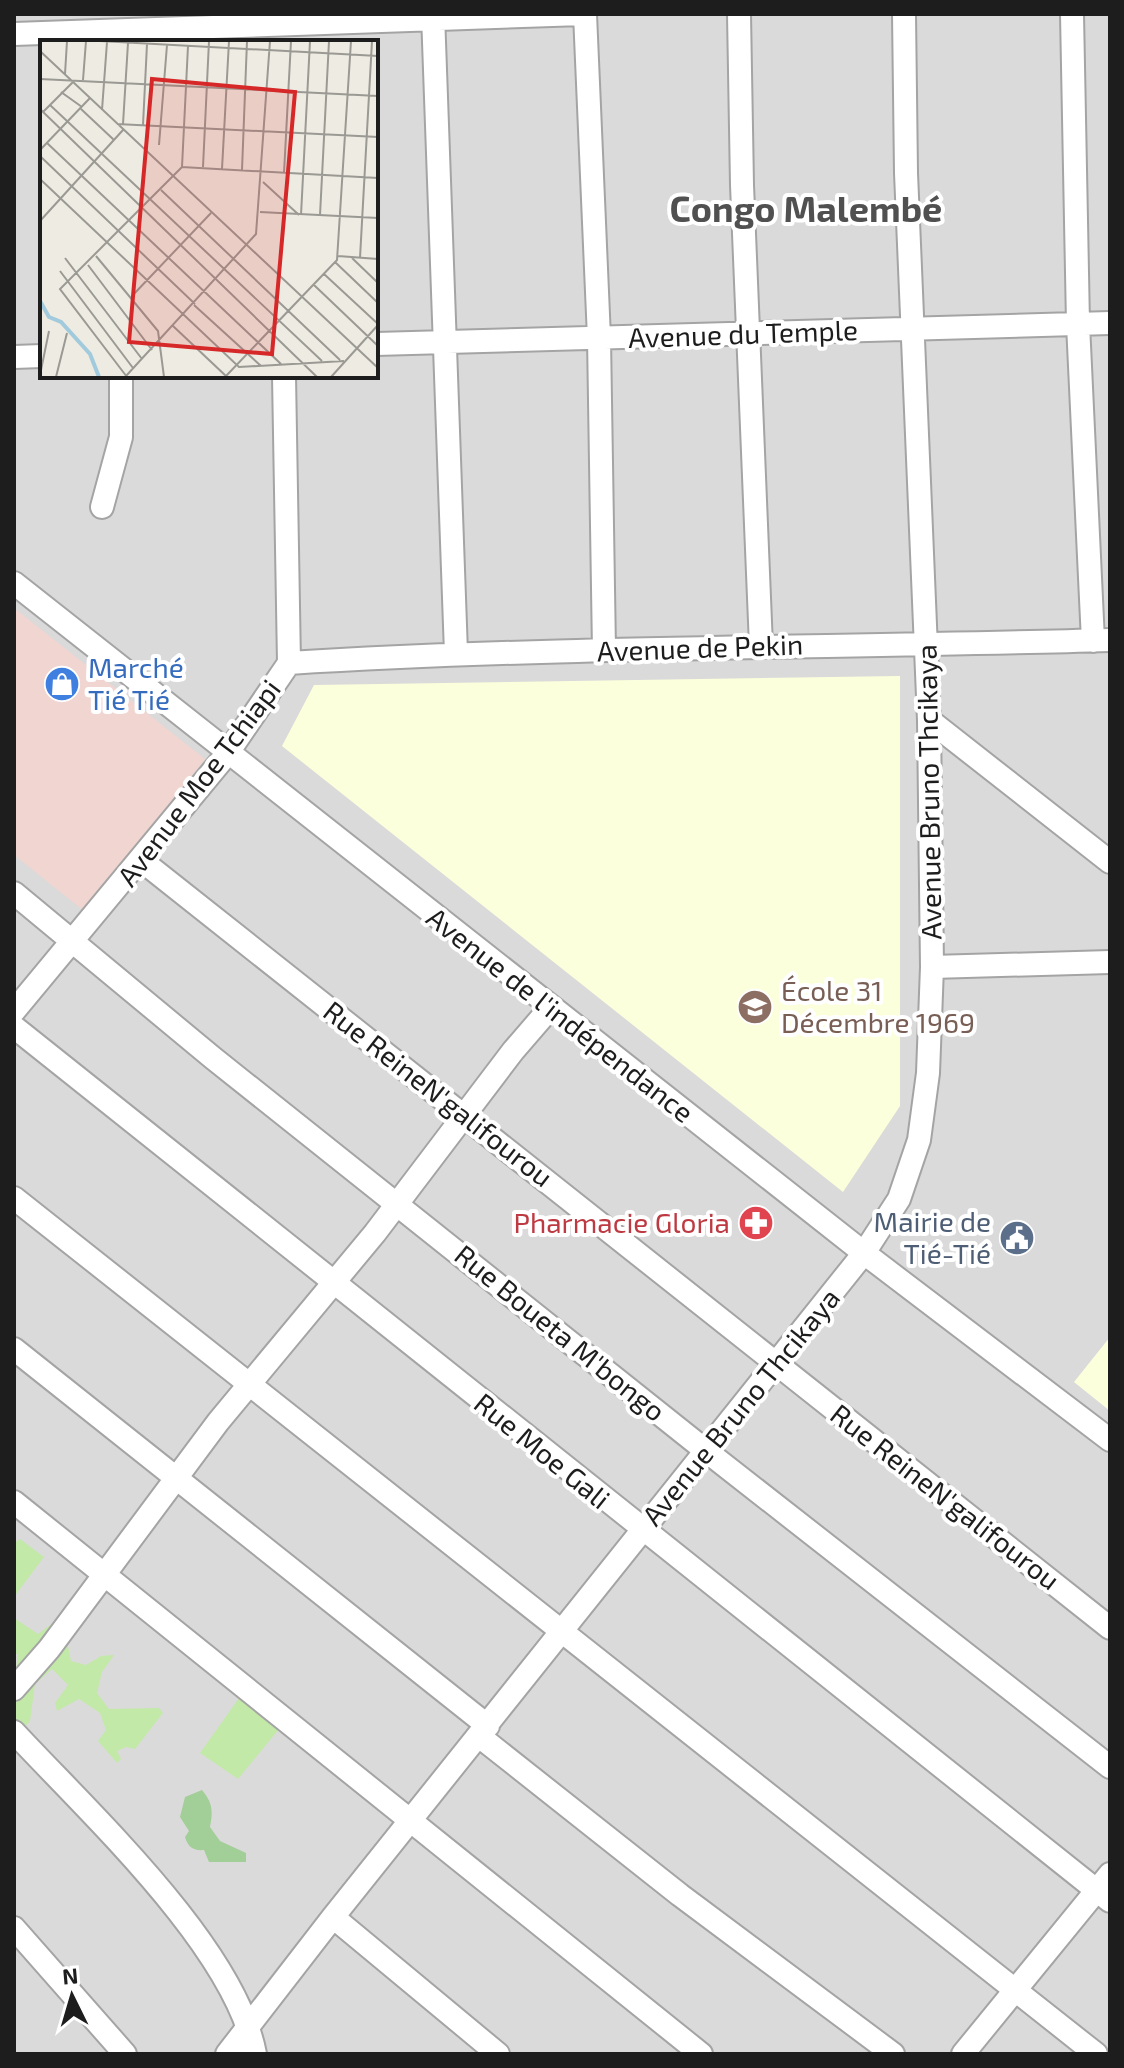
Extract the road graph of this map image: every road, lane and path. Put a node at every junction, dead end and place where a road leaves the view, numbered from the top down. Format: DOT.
graph roads {
  1 [pos="584,14"];
  2 [pos="739,14"];
  3 [pos="904,14"];
  4 [pos="1072,14"];
  5 [pos="433,17"];
  6 [pos="265,27"];
  7 [pos="102,29"];
  8 [pos="14,34"];
  9 [pos="1110,323"];
  10 [pos="1078,324"];
  11 [pos="915,329"];
  12 [pos="748,334"];
  13 [pos="599,338"];
  14 [pos="443,343"];
  15 [pos="378,344"];
  16 [pos="40,356"];
  17 [pos="14,357"];
  18 [pos="121,378"];
  19 [pos="284,378"];
  20 [pos="102,507"];
  21 [pos="14,583"];
  22 [pos="1102,641"];
  23 [pos="927,642"];
  24 [pos="761,646"];
  25 [pos="604,650"];
  26 [pos="456,653"];
  27 [pos="289,663"];
  28 [pos="929,720"];
  29 [pos="227,754"];
  30 [pos="141,860"];
  31 [pos="1110,862"];
  32 [pos="14,893"];
  33 [pos="75,941"];
  34 [pos="1110,962"];
  35 [pos="932,967"];
  36 [pos="551,1007"];
  37 [pos="14,1011"];
  38 [pos="14,1027"];
  39 [pos="466,1114"];
  40 [pos="14,1198"];
  41 [pos="397,1201"];
  42 [pos="864,1253"];
  43 [pos="334,1283"];
  44 [pos="14,1349"];
  45 [pos="775,1363"];
  46 [pos="251,1385"];
  47 [pos="1110,1440"];
  48 [pos="705,1450"];
  49 [pos="177,1476"];
  50 [pos="14,1502"];
  51 [pos="642,1531"];
  52 [pos="106,1573"];
  53 [pos="1110,1628"];
  54 [pos="564,1632"];
  55 [pos="14,1689"];
  56 [pos="484,1731"];
  57 [pos="14,1732"];
  58 [pos="1110,1767"];
  59 [pos="410,1823"];
  60 [pos="1106,1889"];
  61 [pos="333,1917"];
  62 [pos="14,1928"];
  63 [pos="1016,1989"];
  64 [pos="249,2025"];
  65 [pos="125,2054"];
  66 [pos="227,2054"];
  67 [pos="255,2054"];
  68 [pos="498,2054"];
  69 [pos="701,2054"];
  70 [pos="893,2054"];
  71 [pos="963,2054"];
  72 [pos="1096,2054"];
  1 -- 5 [label="street"];
  1 -- 13 [label="street"];
  2 -- 12 [label="street"];
  3 -- 11 [label="street, Avenue Bruno Thcikaya"];
  4 -- 10 [label="street"];
  5 -- 6 [label="street"];
  5 -- 14 [label="street"];
  6 -- 7 [label="street"];
  7 -- 8 [label="street"];
  9 -- 10 [label="street, Avenue du Temple"];
  10 -- 11 [label="street, Avenue du Temple"];
  10 -- 22 [label="street"];
  11 -- 12 [label="street, Avenue du Temple"];
  11 -- 23 [label="street, Avenue Bruno Thcikaya"];
  12 -- 13 [label="street, Avenue du Temple"];
  12 -- 24 [label="street"];
  13 -- 14 [label="street, Avenue du Temple"];
  13 -- 25 [label="street"];
  14 -- 15 [label="street, Avenue du Temple"];
  14 -- 26 [label="street"];
  16 -- 17 [label="street"];
  18 -- 20 [label="street"];
  19 -- 27 [label="street, Avenue Moe Tchiapi"];
  21 -- 29 [label="street, Avenue de l'indépendance"];
  22 -- 23 [label="street, Avenue de Pekin"];
  23 -- 24 [label="street, Avenue de Pekin"];
  23 -- 28 [label="street, Avenue Bruno Thcikaya"];
  24 -- 25 [label="street, Avenue de Pekin"];
  25 -- 26 [label="street, Avenue de Pekin"];
  26 -- 27 [label="street, Avenue de Pekin"];
  27 -- 29 [label="street, Avenue Moe Tchiapi"];
  28 -- 31 [label="street"];
  28 -- 35 [label="street, Avenue Bruno Thcikaya"];
  29 -- 30 [label="street, Avenue Moe Tchiapi"];
  29 -- 36 [label="street, Avenue de l'indépendance"];
  30 -- 33 [label="street, Avenue Moe Tchiapi"];
  30 -- 39 [label="street, Rue ReineN'galifourou"];
  32 -- 33 [label="street, Rue Boueta M'bongo"];
  33 -- 37 [label="street, Avenue Moe Tchiapi"];
  33 -- 41 [label="street, Rue Boueta M'bongo"];
  34 -- 35 [label="street"];
  35 -- 42 [label="street, Avenue Bruno Thcikaya"];
  36 -- 39 [label="street"];
  36 -- 42 [label="street, Avenue de l'indépendance"];
  38 -- 43 [label="street, Rue Moe Gali"];
  39 -- 41 [label="street"];
  39 -- 45 [label="street, Rue ReineN'galifourou"];
  40 -- 46 [label="street"];
  41 -- 43 [label="street"];
  41 -- 48 [label="street, Rue Boueta M'bongo"];
  42 -- 45 [label="street, Avenue Bruno Thcikaya"];
  42 -- 47 [label="street, Avenue de l'indépendance"];
  43 -- 46 [label="street"];
  43 -- 51 [label="street, Rue Moe Gali"];
  44 -- 49 [label="street"];
  45 -- 48 [label="street, Avenue Bruno Thcikaya"];
  45 -- 53 [label="street, Rue ReineN'galifourou"];
  46 -- 49 [label="street"];
  46 -- 54 [label="street"];
  48 -- 51 [label="street, Avenue Bruno Thcikaya"];
  48 -- 58 [label="street, Rue Boueta M'bongo"];
  49 -- 52 [label="street"];
  49 -- 56 [label="street"];
  50 -- 52 [label="street"];
  51 -- 54 [label="street, Avenue Bruno Thcikaya"];
  51 -- 60 [label="street, Rue Moe Gali"];
  52 -- 55 [label="street"];
  52 -- 59 [label="street"];
  54 -- 56 [label="street, Avenue Bruno Thcikaya"];
  54 -- 63 [label="street"];
  56 -- 59 [label="street, Avenue Bruno Thcikaya"];
  56 -- 70 [label="street"];
  57 -- 64 [label="street"];
  59 -- 61 [label="street, Avenue Bruno Thcikaya"];
  59 -- 69 [label="street"];
  60 -- 63 [label="street"];
  61 -- 64 [label="street, Avenue Bruno Thcikaya"];
  61 -- 68 [label="street"];
  62 -- 65 [label="street"];
  63 -- 71 [label="street"];
  63 -- 72 [label="street"];
  64 -- 66 [label="street, Avenue Bruno Thcikaya"];
  64 -- 67 [label="street"];
}
